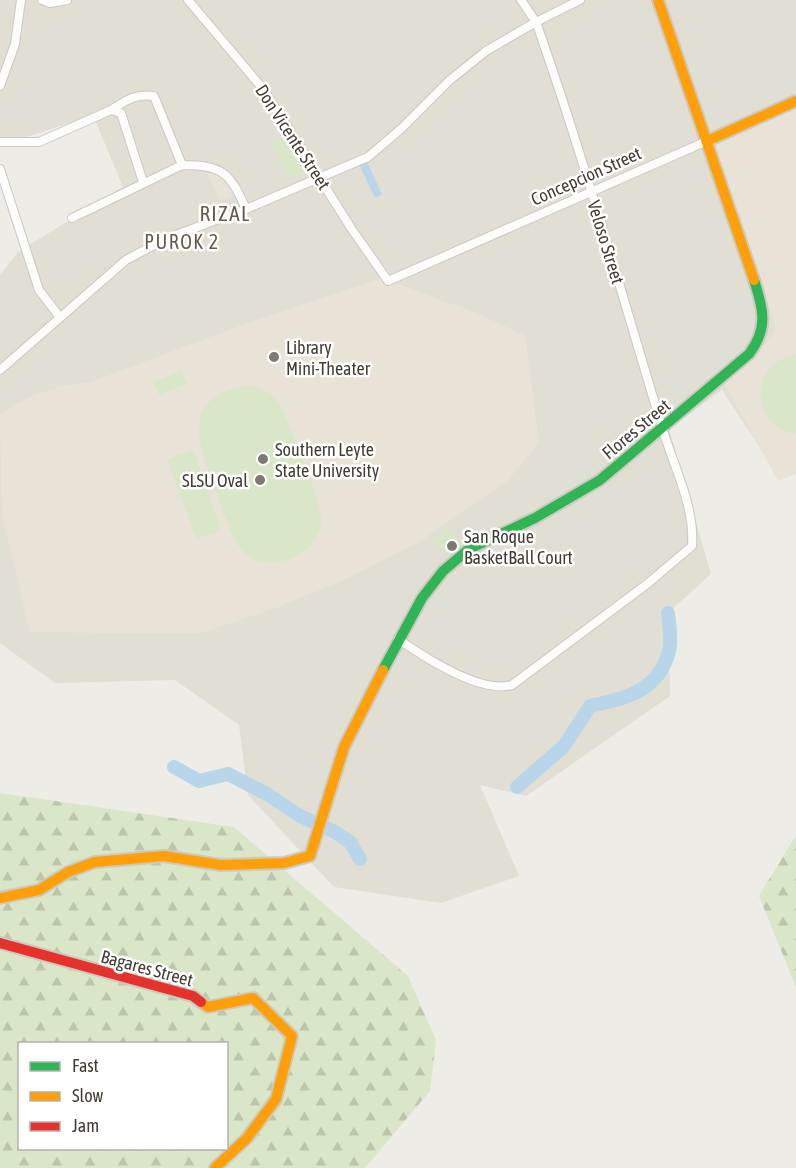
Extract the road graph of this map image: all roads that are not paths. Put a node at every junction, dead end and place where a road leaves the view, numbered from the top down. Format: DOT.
graph roads {
  1 [pos="21,0"];
  2 [pos="42,0"];
  3 [pos="67,0"];
  4 [pos="188,0"];
  5 [pos="521,0"];
  6 [pos="580,0"];
  7 [pos="658,0"];
  8 [pos="536,21"];
  9 [pos="0,86"];
  10 [pos="796,101"];
  11 [pos="111,110"];
  12 [pos="707,141"];
  13 [pos="0,142"];
  14 [pos="182,165"];
  15 [pos="0,169"];
  16 [pos="318,176"];
  17 [pos="143,182"];
  18 [pos="591,193"];
  19 [pos="246,209"];
  20 [pos="72,218"];
  21 [pos="388,281"];
  22 [pos="59,316"];
  23 [pos="0,370"];
  24 [pos="662,428"];
  25 [pos="398,639"];
  26 [pos="0,898"];
  27 [pos="0,943"];
  28 [pos="215,1168"];
  1 -- 9 [label="street"];
  2 -- 3 [label="street"];
  4 -- 16 [label="street, Don Vicente Street"];
  5 -- 8 [label="street, Veloso Street"];
  6 -- 8 [label="street"];
  7 -- 12 [label="street, Flores Street"];
  8 -- 16 [label="street"];
  8 -- 18 [label="street, Veloso Street"];
  10 -- 12 [label="street, Concepcion Street"];
  11 -- 13 [label="street"];
  11 -- 14 [label="street"];
  11 -- 17 [label="street"];
  12 -- 18 [label="street, Concepcion Street"];
  12 -- 24 [label="street, Flores Street"];
  14 -- 17 [label="street"];
  14 -- 19 [label="street"];
  15 -- 22 [label="street"];
  16 -- 19 [label="street"];
  16 -- 21 [label="street, Don Vicente Street"];
  17 -- 20 [label="street"];
  18 -- 21 [label="street, Concepcion Street"];
  18 -- 24 [label="street, Veloso Street"];
  19 -- 22 [label="street"];
  22 -- 23 [label="street"];
  24 -- 25 [label="street, Flores Street"];
  24 -- 25 [label="street, Veloso Street"];
  25 -- 26 [label="street, Flores Street"];
  27 -- 28 [label="street, Bagares Street"];
}
